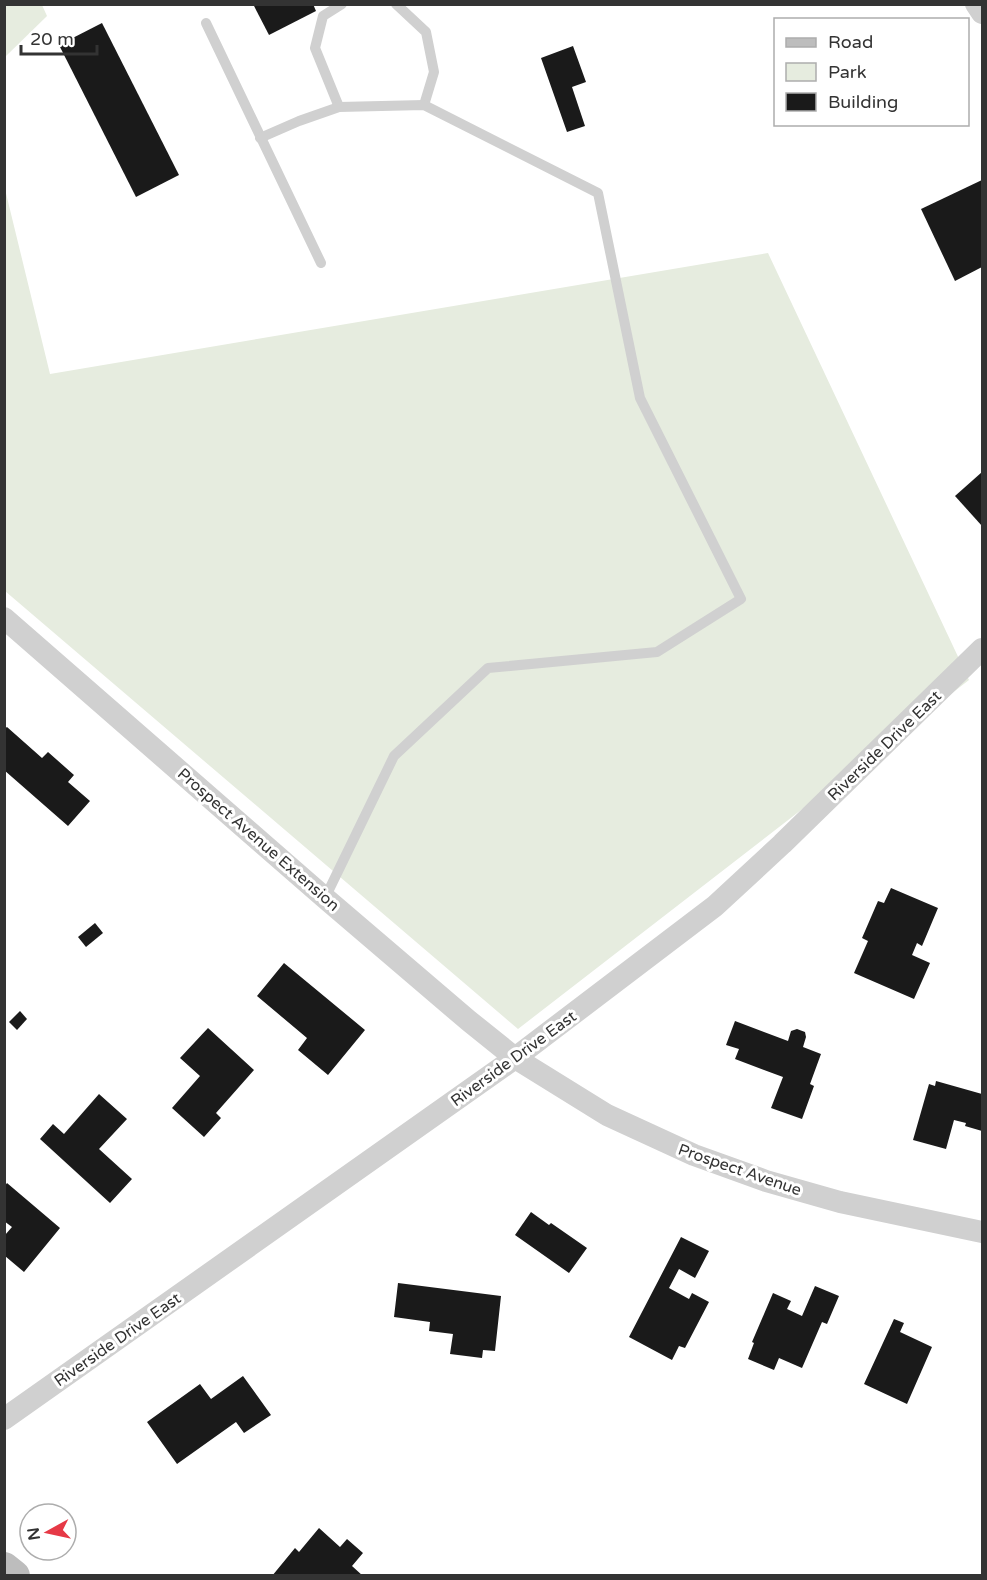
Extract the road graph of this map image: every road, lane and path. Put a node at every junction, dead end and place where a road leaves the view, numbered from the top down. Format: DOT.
graph roads {
  1 [pos="342,4"];
  2 [pos="396,4"];
  3 [pos="976,4"];
  4 [pos="982,14"];
  5 [pos="206,23"];
  6 [pos="424,105"];
  7 [pos="339,107"];
  8 [pos="260,138"];
  9 [pos="321,263"];
  10 [pos="4,618"];
  11 [pos="982,649"];
  12 [pos="325,898"];
  13 [pos="515,1058"];
  14 [pos="982,1232"];
  15 [pos="4,1419"];
  16 [pos="4,1568"];
  17 [pos="14,1575"];
  1 -- 7 [label="lane"];
  2 -- 6 [label="lane"];
  3 -- 4 [label="street"];
  5 -- 8 [label="lane"];
  6 -- 7 [label="lane"];
  6 -- 12 [label="lane"];
  7 -- 8 [label="lane"];
  8 -- 9 [label="lane"];
  10 -- 12 [label="street, Prospect Avenue Extension"];
  11 -- 13 [label="street, Riverside Drive East"];
  12 -- 13 [label="street, Prospect Avenue Extension"];
  13 -- 14 [label="street, Prospect Avenue"];
  13 -- 15 [label="street, Riverside Drive East"];
  16 -- 17 [label="main road"];
}
